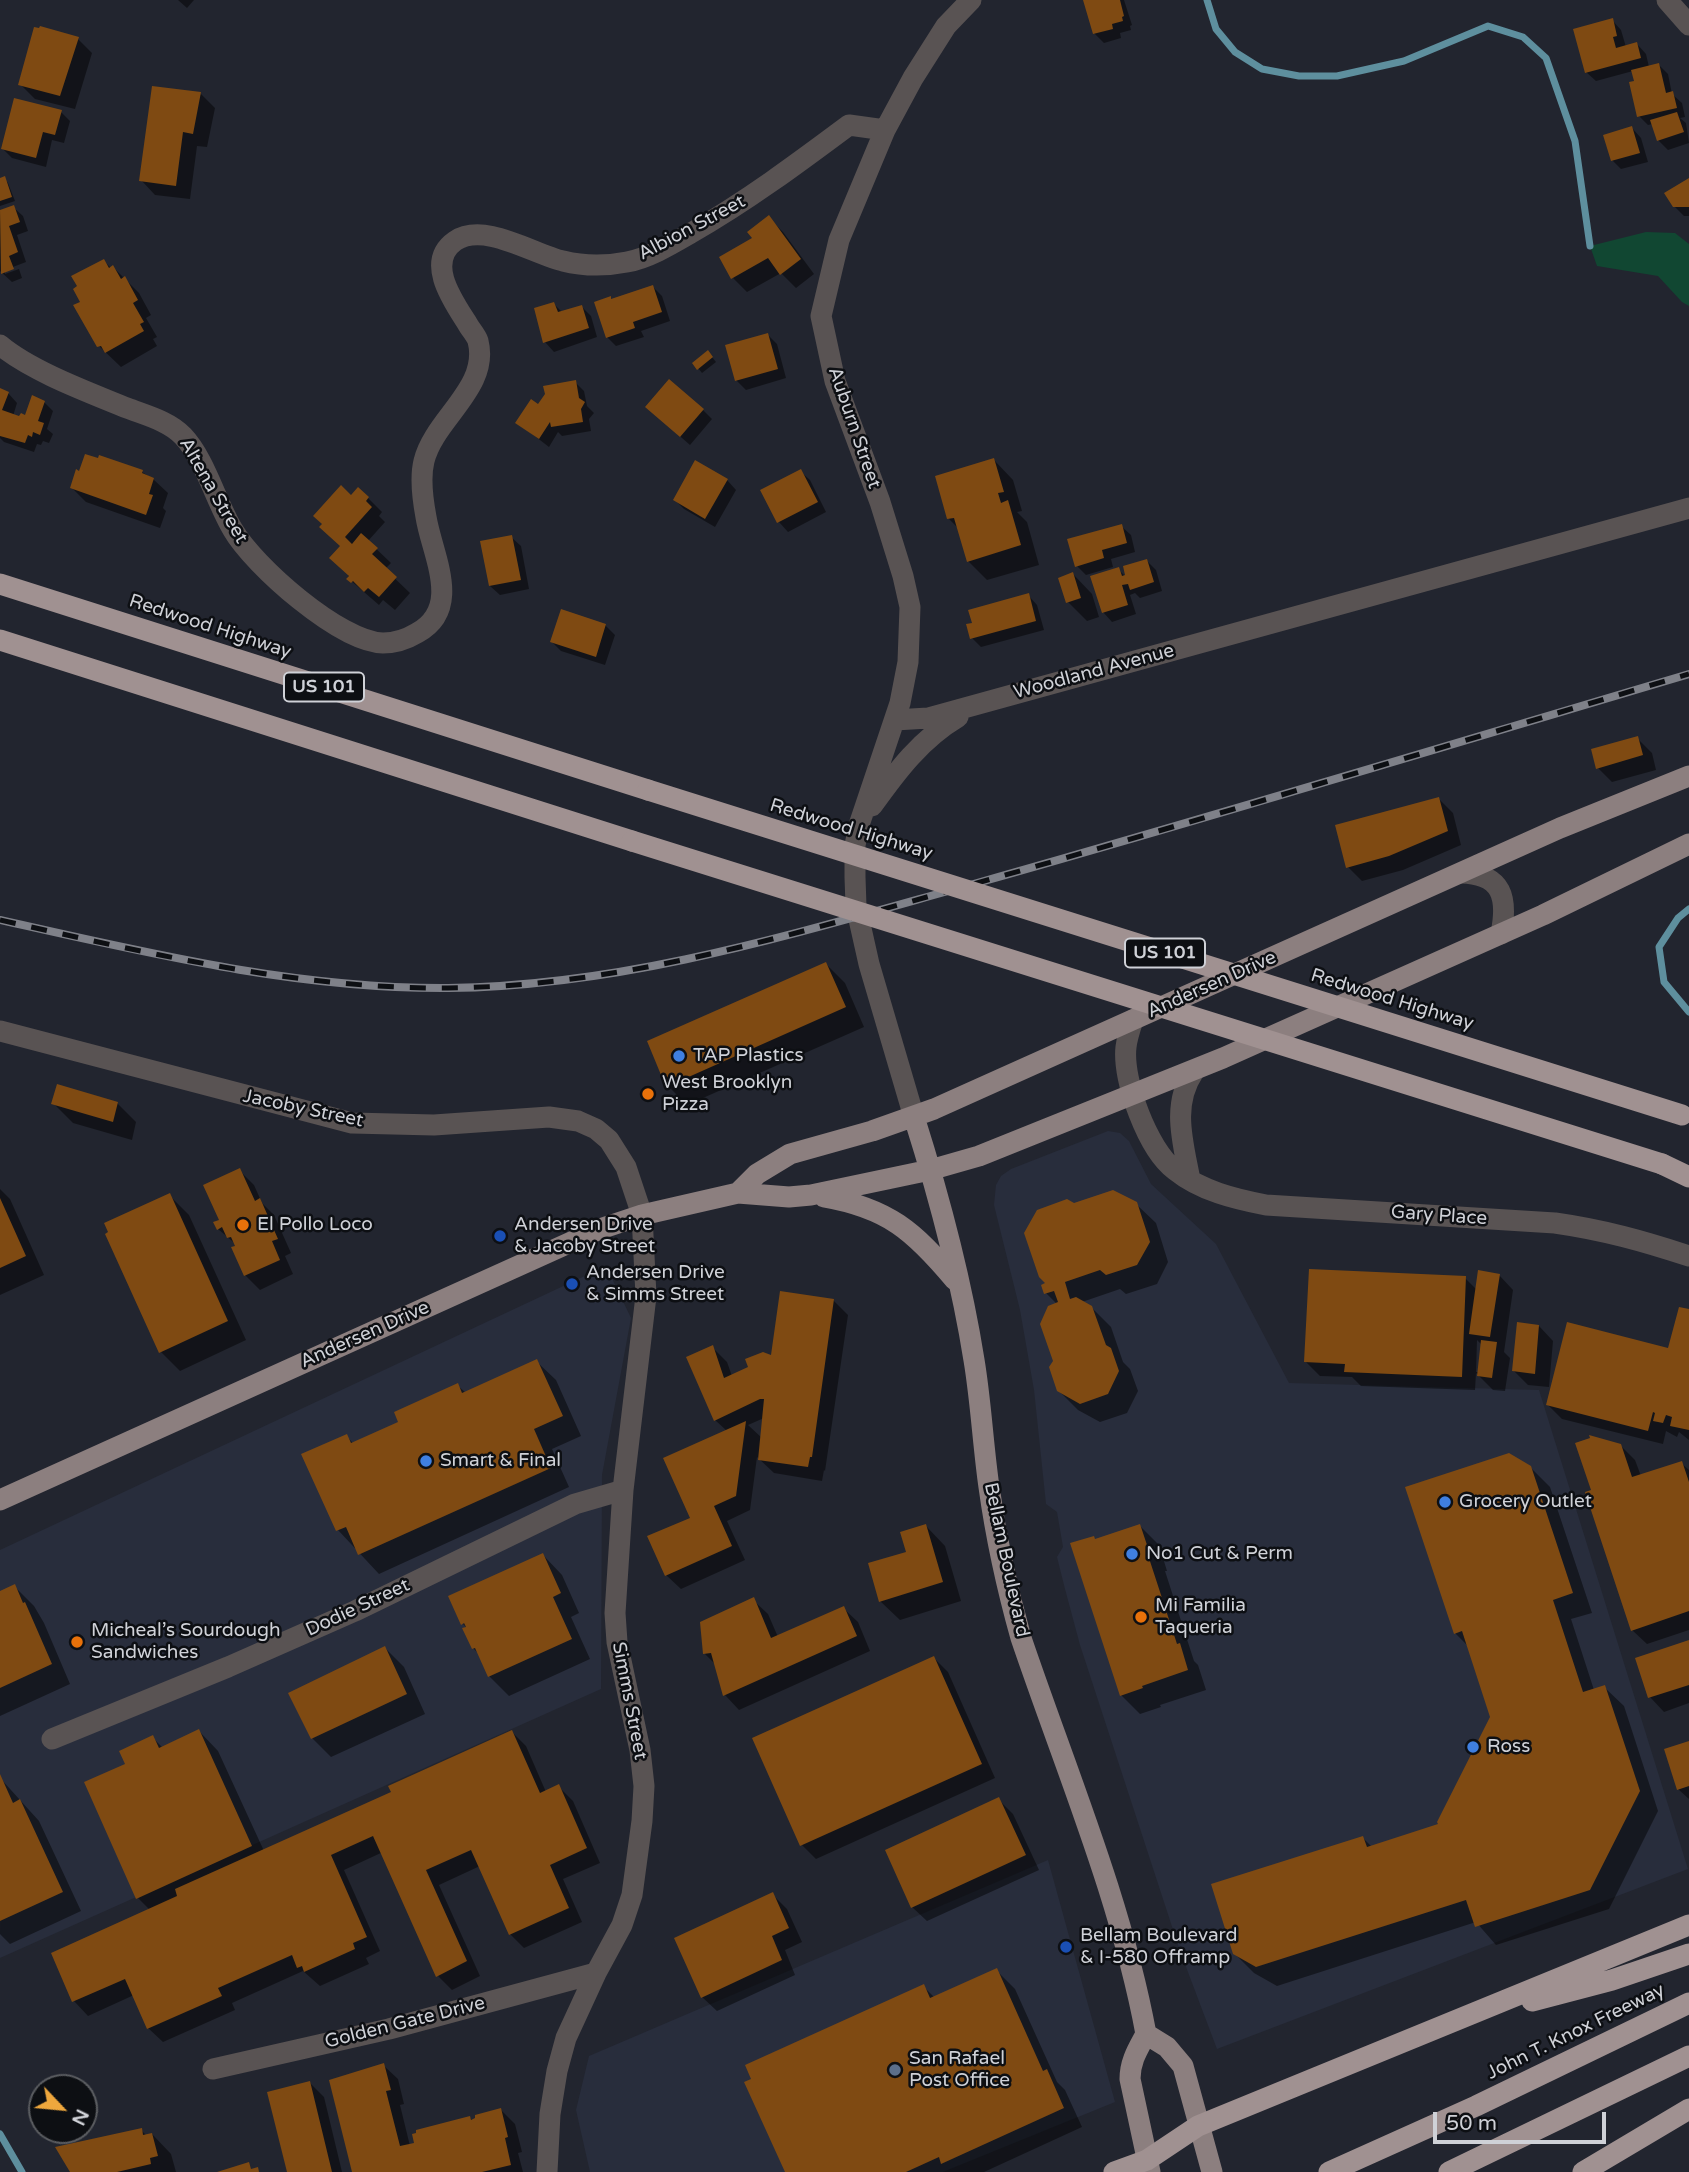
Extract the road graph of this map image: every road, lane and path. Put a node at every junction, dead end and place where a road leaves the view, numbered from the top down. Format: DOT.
graph roads {
  1 [pos="971,0"];
  2 [pos="1667,0"];
  3 [pos="1689,26"];
  4 [pos="885,130"];
  5 [pos="0,345"];
  6 [pos="1689,508"];
  7 [pos="0,584"];
  8 [pos="0,640"];
  9 [pos="374,642"];
  10 [pos="983,702"];
  11 [pos="895,720"];
  12 [pos="1689,775"];
  13 [pos="860,822"];
  14 [pos="1689,844"];
  15 [pos="1461,873"];
  16 [pos="1501,934"];
  17 [pos="1133,1020"];
  18 [pos="0,1031"];
  19 [pos="1194,1071"];
  20 [pos="1133,1094"];
  21 [pos="1685,1116"];
  22 [pos="914,1117"];
  23 [pos="930,1170"];
  24 [pos="1689,1175"];
  25 [pos="1190,1180"];
  26 [pos="738,1193"];
  27 [pos="811,1195"];
  28 [pos="642,1215"];
  29 [pos="1689,1256"];
  30 [pos="960,1285"];
  31 [pos="623,1490"];
  32 [pos="0,1500"];
  33 [pos="52,1739"];
  34 [pos="1689,1925"];
  35 [pos="1689,1954"];
  36 [pos="596,1973"];
  37 [pos="1689,2003"];
  38 [pos="1476,2014"];
  39 [pos="1146,2034"];
  40 [pos="1689,2056"];
  41 [pos="213,2069"];
  42 [pos="1689,2109"];
  43 [pos="1198,2126"];
  44 [pos="1149,2166"];
  45 [pos="547,2172"];
  46 [pos="1114,2172"];
  47 [pos="1212,2172"];
  48 [pos="1329,2172"];
  49 [pos="1449,2172"];
  50 [pos="1583,2172"];
  1 -- 4 [label="street, Auburn Street"];
  2 -- 3 [label="street"];
  4 -- 9 [label="street, Albion Street"];
  4 -- 11 [label="street, Auburn Street"];
  5 -- 9 [label="street, Altena Street"];
  6 -- 10 [label="street, Woodland Avenue"];
  7 -- 21 [label="highway, Redwood Highway / US 101, bridge"];
  8 -- 24 [label="highway, US 101, bridge"];
  10 -- 11 [label="street, Woodland Avenue"];
  10 -- 13 [label="street"];
  11 -- 13 [label="street"];
  12 -- 15 [label="main road, Andersen Drive"];
  13 -- 22 [label="street"];
  14 -- 16 [label="main road, Andersen Drive"];
  15 -- 16 [label="street"];
  15 -- 17 [label="main road, Andersen Drive"];
  16 -- 19 [label="main road, Andersen Drive"];
  17 -- 20 [label="street, Gary Place"];
  17 -- 22 [label="main road, Andersen Drive"];
  18 -- 28 [label="street, Jacoby Street"];
  19 -- 20 [label="main road, Andersen Drive"];
  19 -- 25 [label="street"];
  20 -- 23 [label="main road, Andersen Drive"];
  20 -- 25 [label="street, Gary Place"];
  22 -- 23 [label="main road, Bellam Boulevard"];
  22 -- 26 [label="main road, Andersen Drive"];
  23 -- 27 [label="main road, Andersen Drive"];
  23 -- 30 [label="main road, Bellam Boulevard"];
  25 -- 29 [label="street, Gary Place"];
  26 -- 27 [label="main road, Andersen Drive"];
  26 -- 28 [label="main road, Andersen Drive"];
  27 -- 30 [label="main road"];
  28 -- 31 [label="street, Simms Street"];
  28 -- 32 [label="main road, Andersen Drive"];
  30 -- 39 [label="main road, Bellam Boulevard"];
  31 -- 33 [label="street, Dodie Street"];
  31 -- 36 [label="street, Simms Street"];
  34 -- 38 [label="highway"];
  35 -- 38 [label="highway"];
  36 -- 41 [label="street, Golden Gate Drive"];
  36 -- 45 [label="street, Simms Street"];
  37 -- 48 [label="highway, John T. Knox Freeway"];
  38 -- 43 [label="highway"];
  39 -- 43 [label="main road"];
  39 -- 44 [label="main road"];
  40 -- 49 [label="highway"];
  42 -- 50 [label="highway"];
  43 -- 44 [label="highway"];
  43 -- 47 [label="main road"];
  44 -- 46 [label="highway"];
}
